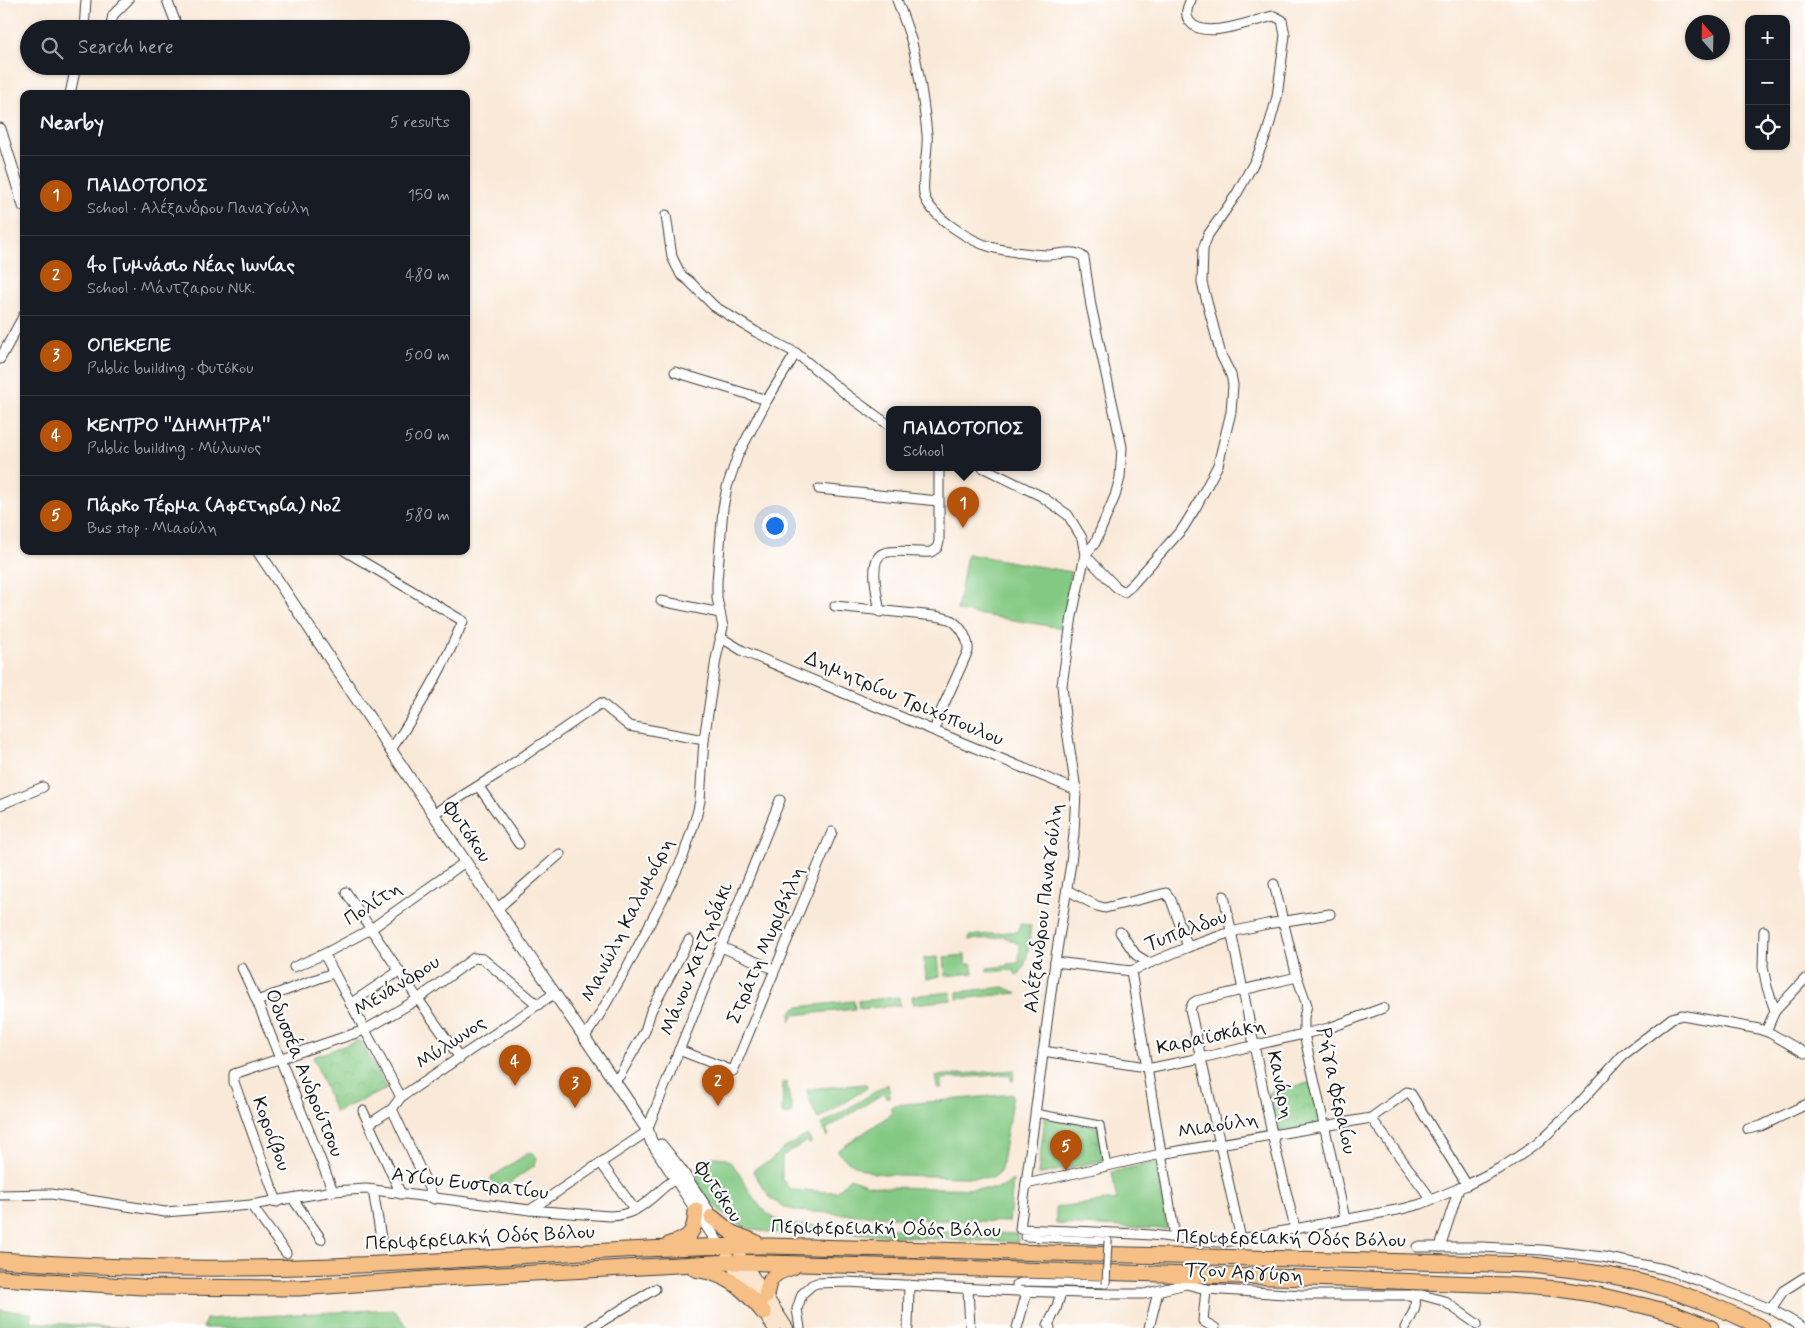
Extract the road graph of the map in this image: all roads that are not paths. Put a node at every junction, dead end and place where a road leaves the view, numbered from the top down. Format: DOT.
graph roads {
  1 [pos="86,0"];
  2 [pos="128,0"];
  3 [pos="167,0"];
  4 [pos="897,0"];
  5 [pos="1191,0"];
  6 [pos="85,20"];
  7 [pos="112,20"];
  8 [pos="175,20"];
  9 [pos="74,75"];
  10 [pos="71,90"];
  11 [pos="0,129"];
  12 [pos="20,193"];
  13 [pos="666,216"];
  14 [pos="20,330"];
  15 [pos="796,353"];
  16 [pos="0,359"];
  17 [pos="675,372"];
  18 [pos="768,400"];
  19 [pos="886,422"];
  20 [pos="939,471"];
  21 [pos="990,471"];
  22 [pos="819,489"];
  23 [pos="938,501"];
  24 [pos="261,555"];
  25 [pos="352,555"];
  26 [pos="1085,555"];
  27 [pos="660,601"];
  28 [pos="835,606"];
  29 [pos="880,612"];
  30 [pos="720,613"];
  31 [pos="720,637"];
  32 [pos="935,731"];
  33 [pos="704,740"];
  34 [pos="390,751"];
  35 [pos="43,787"];
  36 [pos="478,787"];
  37 [pos="1076,790"];
  38 [pos="780,800"];
  39 [pos="0,805"];
  40 [pos="433,814"];
  41 [pos="832,832"];
  42 [pos="519,844"];
  43 [pos="560,854"];
  44 [pos="465,862"];
  45 [pos="1274,884"];
  46 [pos="1066,890"];
  47 [pos="346,892"];
  48 [pos="1224,896"];
  49 [pos="497,909"];
  50 [pos="1330,914"];
  51 [pos="1283,921"];
  52 [pos="371,928"];
  53 [pos="1764,931"];
  54 [pos="1120,932"];
  55 [pos="1231,932"];
  56 [pos="689,940"];
  57 [pos="721,947"];
  58 [pos="1188,947"];
  59 [pos="324,954"];
  60 [pos="1055,962"];
  61 [pos="1149,963"];
  62 [pos="294,966"];
  63 [pos="242,968"];
  64 [pos="774,969"];
  65 [pos="399,971"];
  66 [pos="1131,971"];
  67 [pos="333,973"];
  68 [pos="1297,977"];
  69 [pos="1805,979"];
  70 [pos="1243,989"];
  71 [pos="555,993"];
  72 [pos="418,999"];
  73 [pos="257,1001"];
  74 [pos="350,1004"];
  75 [pos="538,1005"];
  76 [pos="1383,1008"];
  77 [pos="1775,1011"];
  78 [pos="365,1030"];
  79 [pos="1766,1031"];
  80 [pos="1304,1034"];
  81 [pos="584,1038"];
  82 [pos="1254,1046"];
  83 [pos="680,1050"];
  84 [pos="1043,1051"];
  85 [pos="1805,1053"];
  86 [pos="460,1058"];
  87 [pos="1201,1058"];
  88 [pos="280,1059"];
  89 [pos="1146,1068"];
  90 [pos="233,1077"];
  91 [pos="614,1081"];
  92 [pos="401,1097"];
  93 [pos="1805,1105"];
  94 [pos="392,1108"];
  95 [pos="363,1111"];
  96 [pos="1035,1113"];
  97 [pos="1371,1118"];
  98 [pos="369,1124"];
  99 [pos="1325,1125"];
  100 [pos="1748,1129"];
  101 [pos="647,1131"];
  102 [pos="1272,1134"];
  103 [pos="1221,1145"];
  104 [pos="1161,1154"];
  105 [pos="601,1163"];
  106 [pos="1107,1166"];
  107 [pos="675,1178"];
  108 [pos="1026,1184"];
  109 [pos="1463,1187"];
  110 [pos="373,1190"];
  111 [pos="333,1191"];
  112 [pos="401,1194"];
  113 [pos="0,1195"];
  114 [pos="293,1199"];
  115 [pos="434,1199"];
  116 [pos="1431,1199"];
  117 [pos="277,1202"];
  118 [pos="250,1205"];
  119 [pos="530,1210"];
  120 [pos="635,1210"];
  121 [pos="696,1210"];
  122 [pos="712,1218"];
  123 [pos="1345,1219"];
  124 [pos="1295,1228"];
  125 [pos="1023,1233"];
  126 [pos="1174,1237"];
  127 [pos="381,1238"];
  128 [pos="321,1239"];
  129 [pos="1241,1239"];
  130 [pos="726,1246"];
  131 [pos="769,1246"];
  132 [pos="1417,1247"];
  133 [pos="1440,1247"];
  134 [pos="655,1248"];
  135 [pos="286,1253"];
  136 [pos="0,1260"];
  137 [pos="738,1262"];
  138 [pos="801,1264"];
  139 [pos="666,1265"];
  140 [pos="1805,1277"];
  141 [pos="0,1278"];
  142 [pos="909,1285"];
  143 [pos="968,1288"];
  144 [pos="655,1289"];
  145 [pos="1206,1289"];
  146 [pos="1022,1292"];
  147 [pos="1158,1292"];
  148 [pos="1061,1293"];
  149 [pos="1413,1295"];
  150 [pos="766,1296"];
  151 [pos="1770,1309"];
  152 [pos="764,1313"];
  153 [pos="1478,1324"];
  154 [pos="1049,1327"];
  155 [pos="591,1328"];
  156 [pos="774,1328"];
  157 [pos="787,1328"];
  158 [pos="800,1328"];
  159 [pos="908,1328"];
  160 [pos="970,1328"];
  161 [pos="1017,1328"];
  162 [pos="1149,1328"];
  163 [pos="1215,1328"];
  164 [pos="1405,1328"];
  165 [pos="1711,1328"];
  166 [pos="1762,1328"];
  167 [pos="1804,1328"];
  1 -- 6 [label="street"];
  2 -- 7 [label="street"];
  3 -- 8 [label="street"];
  4 -- 26 [label="street"];
  5 -- 26 [label="street"];
  9 -- 10 [label="street"];
  11 -- 12 [label="street"];
  13 -- 15 [label="street"];
  14 -- 16 [label="street"];
  15 -- 18 [label="street, Μανώλη Καλομοίρη"];
  15 -- 19 [label="street"];
  17 -- 18 [label="street"];
  18 -- 30 [label="street, Μανώλη Καλομοίρη"];
  20 -- 23 [label="street"];
  21 -- 26 [label="street, Αλέξανδρου Παναγούλη"];
  22 -- 23 [label="street"];
  23 -- 29 [label="street"];
  24 -- 34 [label="street, Φυτόκου"];
  25 -- 34 [label="street"];
  26 -- 37 [label="street, Αλέξανδρου Παναγούλη"];
  27 -- 30 [label="street"];
  28 -- 29 [label="street"];
  29 -- 32 [label="street"];
  30 -- 31 [label="street, Μανώλη Καλομοίρη"];
  31 -- 32 [label="street, Δημητρίου Τριχόπουλου"];
  31 -- 33 [label="street, Μανώλη Καλομοίρη"];
  32 -- 37 [label="street, Δημητρίου Τριχόπουλου"];
  33 -- 36 [label="street"];
  33 -- 81 [label="street, Μανώλη Καλομοίρη"];
  34 -- 40 [label="street, Φυτόκου"];
  35 -- 39 [label="street"];
  36 -- 40 [label="street"];
  36 -- 42 [label="street"];
  37 -- 46 [label="street, Αλέξανδρου Παναγούλη"];
  38 -- 57 [label="street, Μάνου Χατζηδάκι"];
  40 -- 44 [label="street, Φυτόκου"];
  41 -- 64 [label="street, Στράτη Μυριβήλη"];
  43 -- 49 [label="street"];
  44 -- 49 [label="street, Φυτόκου"];
  44 -- 52 [label="street, Πολίτη"];
  45 -- 51 [label="street, Ρήγα Φεραίου"];
  46 -- 58 [label="street"];
  46 -- 60 [label="street, Αλέξανδρου Παναγούλη"];
  47 -- 52 [label="street"];
  48 -- 55 [label="street, Κανάρη"];
  49 -- 71 [label="street, Φυτόκου"];
  50 -- 51 [label="street, Τυπάλδου"];
  51 -- 55 [label="street, Τυπάλδου"];
  51 -- 68 [label="street, Ρήγα Φεραίου"];
  52 -- 59 [label="street, Πολίτη"];
  52 -- 65 [label="street"];
  53 -- 77 [label="street"];
  54 -- 61 [label="street"];
  55 -- 58 [label="street, Τυπάλδου"];
  55 -- 70 [label="street, Κανάρη"];
  56 -- 91 [label="street"];
  57 -- 64 [label="street"];
  57 -- 83 [label="street, Μάνου Χατζηδάκι"];
  58 -- 61 [label="street, Τυπάλδου"];
  59 -- 62 [label="street, Πολίτη"];
  59 -- 67 [label="street"];
  60 -- 66 [label="street, Τυπάλδου"];
  60 -- 84 [label="street, Αλέξανδρου Παναγούλη"];
  61 -- 66 [label="street, Τυπάλδου"];
  63 -- 73 [label="street, Οδυσσέα Ανδρούτσου"];
  64 -- 83 [label="street, Στράτη Μυριβήλη"];
  65 -- 72 [label="street"];
  65 -- 74 [label="street"];
  66 -- 89 [label="street"];
  67 -- 73 [label="street"];
  67 -- 74 [label="street"];
  68 -- 70 [label="street"];
  68 -- 80 [label="street, Ρήγα Φεραίου"];
  69 -- 77 [label="street"];
  70 -- 82 [label="street, Κανάρη"];
  70 -- 87 [label="street"];
  71 -- 75 [label="street, Μύλωνος"];
  71 -- 81 [label="street, Φυτόκου"];
  72 -- 75 [label="street, Μενάνδρου"];
  72 -- 78 [label="street, Μενάνδρου"];
  72 -- 86 [label="street"];
  73 -- 88 [label="street, Οδυσσέα Ανδρούτσου"];
  74 -- 78 [label="street"];
  75 -- 86 [label="street, Μύλωνος"];
  76 -- 80 [label="street, Καραϊσκάκη"];
  77 -- 79 [label="street"];
  78 -- 88 [label="street, Μενάνδρου"];
  78 -- 92 [label="street"];
  79 -- 85 [label="street"];
  79 -- 109 [label="street"];
  80 -- 82 [label="street, Καραϊσκάκη"];
  80 -- 99 [label="street, Ρήγα Φεραίου"];
  81 -- 91 [label="street, Φυτόκου"];
  82 -- 87 [label="street, Καραϊσκάκη"];
  82 -- 102 [label="street, Κανάρη"];
  83 -- 101 [label="street, Μάνου Χατζηδάκι"];
  84 -- 89 [label="street, Καραϊσκάκη"];
  84 -- 96 [label="street, Αλέξανδρου Παναγούλη"];
  86 -- 92 [label="street, Μύλωνος"];
  87 -- 89 [label="street, Καραϊσκάκη"];
  87 -- 103 [label="street"];
  88 -- 90 [label="street, Μενάνδρου"];
  88 -- 111 [label="street, Οδυσσέα Ανδρούτσου"];
  89 -- 104 [label="street"];
  90 -- 117 [label="street, Κοροίβου"];
  91 -- 101 [label="street, Φυτόκου"];
  92 -- 94 [label="street, Μύλωνος"];
  93 -- 100 [label="street"];
  94 -- 98 [label="street, Μύλωνος"];
  94 -- 115 [label="street"];
  95 -- 98 [label="street"];
  96 -- 106 [label="street"];
  96 -- 108 [label="street, Αλέξανδρου Παναγούλη"];
  97 -- 99 [label="street, Μιαούλη"];
  97 -- 109 [label="street, Μιαούλη"];
  97 -- 116 [label="street"];
  98 -- 112 [label="street"];
  99 -- 102 [label="street, Μιαούλη"];
  99 -- 123 [label="street, Ρήγα Φεραίου"];
  101 -- 105 [label="street"];
  101 -- 107 [label="street, Φυτόκου"];
  101 -- 122 [label="street, Φυτόκου"];
  102 -- 103 [label="street, Μιαούλη"];
  102 -- 124 [label="street, Κανάρη"];
  103 -- 104 [label="street, Μιαούλη"];
  103 -- 129 [label="street"];
  104 -- 106 [label="street, Μιαούλη"];
  104 -- 126 [label="street"];
  105 -- 119 [label="street"];
  105 -- 120 [label="street"];
  106 -- 108 [label="street, Μιαούλη"];
  107 -- 120 [label="street, Αγίου Ευστρατίου"];
  107 -- 121 [label="street, Φυτόκου"];
  108 -- 125 [label="street, Αλέξανδρου Παναγούλη"];
  109 -- 116 [label="street"];
  109 -- 133 [label="street"];
  110 -- 111 [label="street, Αγίου Ευστρατίου"];
  110 -- 112 [label="street, Αγίου Ευστρατίου"];
  110 -- 127 [label="street"];
  111 -- 114 [label="street, Αγίου Ευστρατίου"];
  112 -- 115 [label="street, Αγίου Ευστρατίου"];
  113 -- 118 [label="street, Αγίου Ευστρατίου"];
  114 -- 117 [label="street, Αγίου Ευστρατίου"];
  114 -- 128 [label="street"];
  115 -- 119 [label="street, Αγίου Ευστρατίου"];
  116 -- 123 [label="street"];
  117 -- 118 [label="street, Αγίου Ευστρατίου"];
  118 -- 135 [label="street"];
  119 -- 120 [label="street, Αγίου Ευστρατίου"];
  121 -- 130 [label="street, Φυτόκου"];
  121 -- 134 [label="main road"];
  122 -- 130 [label="street, Φυτόκου"];
  122 -- 131 [label="main road"];
  123 -- 124 [label="street"];
  124 -- 129 [label="street"];
  125 -- 126 [label="street"];
  125 -- 146 [label="street, bridge"];
  126 -- 129 [label="street"];
  130 -- 131 [label="main road, Περιφερειακή Οδός Βόλου"];
  130 -- 134 [label="main road, Περιφερειακή Οδός Βόλου"];
  130 -- 137 [label="main road, Φυτόκου"];
  131 -- 166 [label="main road, Περιφερειακή Οδός Βόλου"];
  132 -- 133 [label="street"];
  133 -- 151 [label="street"];
  134 -- 136 [label="main road, Περιφερειακή Οδός Βόλου"];
  137 -- 138 [label="main road, Περιφερειακή Οδός Βόλου"];
  137 -- 139 [label="main road, Περιφερειακή Οδός Βόλου"];
  137 -- 150 [label="main road, Φυτόκου"];
  137 -- 152 [label="main road, Φυτόκου"];
  138 -- 150 [label="main road"];
  138 -- 165 [label="main road, Περιφερειακή Οδός Βόλου"];
  139 -- 141 [label="main road, Περιφερειακή Οδός Βόλου"];
  139 -- 152 [label="main road"];
  140 -- 151 [label="street"];
  142 -- 143 [label="street, Τζον Αργύρη"];
  142 -- 158 [label="street, Τζον Αργύρη"];
  142 -- 159 [label="street"];
  143 -- 146 [label="street, Τζον Αργύρη"];
  143 -- 160 [label="street"];
  144 -- 155 [label="street"];
  145 -- 147 [label="street, Τζον Αργύρη"];
  145 -- 149 [label="street, Τζον Αργύρη"];
  145 -- 163 [label="street"];
  146 -- 148 [label="street, Τζον Αργύρη"];
  146 -- 161 [label="street"];
  147 -- 148 [label="street, Τζον Αργύρη"];
  147 -- 162 [label="street"];
  148 -- 154 [label="street"];
  149 -- 153 [label="street, Τζον Αργύρη"];
  149 -- 164 [label="street"];
  150 -- 157 [label="main road, Φυτόκου"];
  151 -- 167 [label="street"];
  152 -- 156 [label="main road, Φυτόκου"];
}
